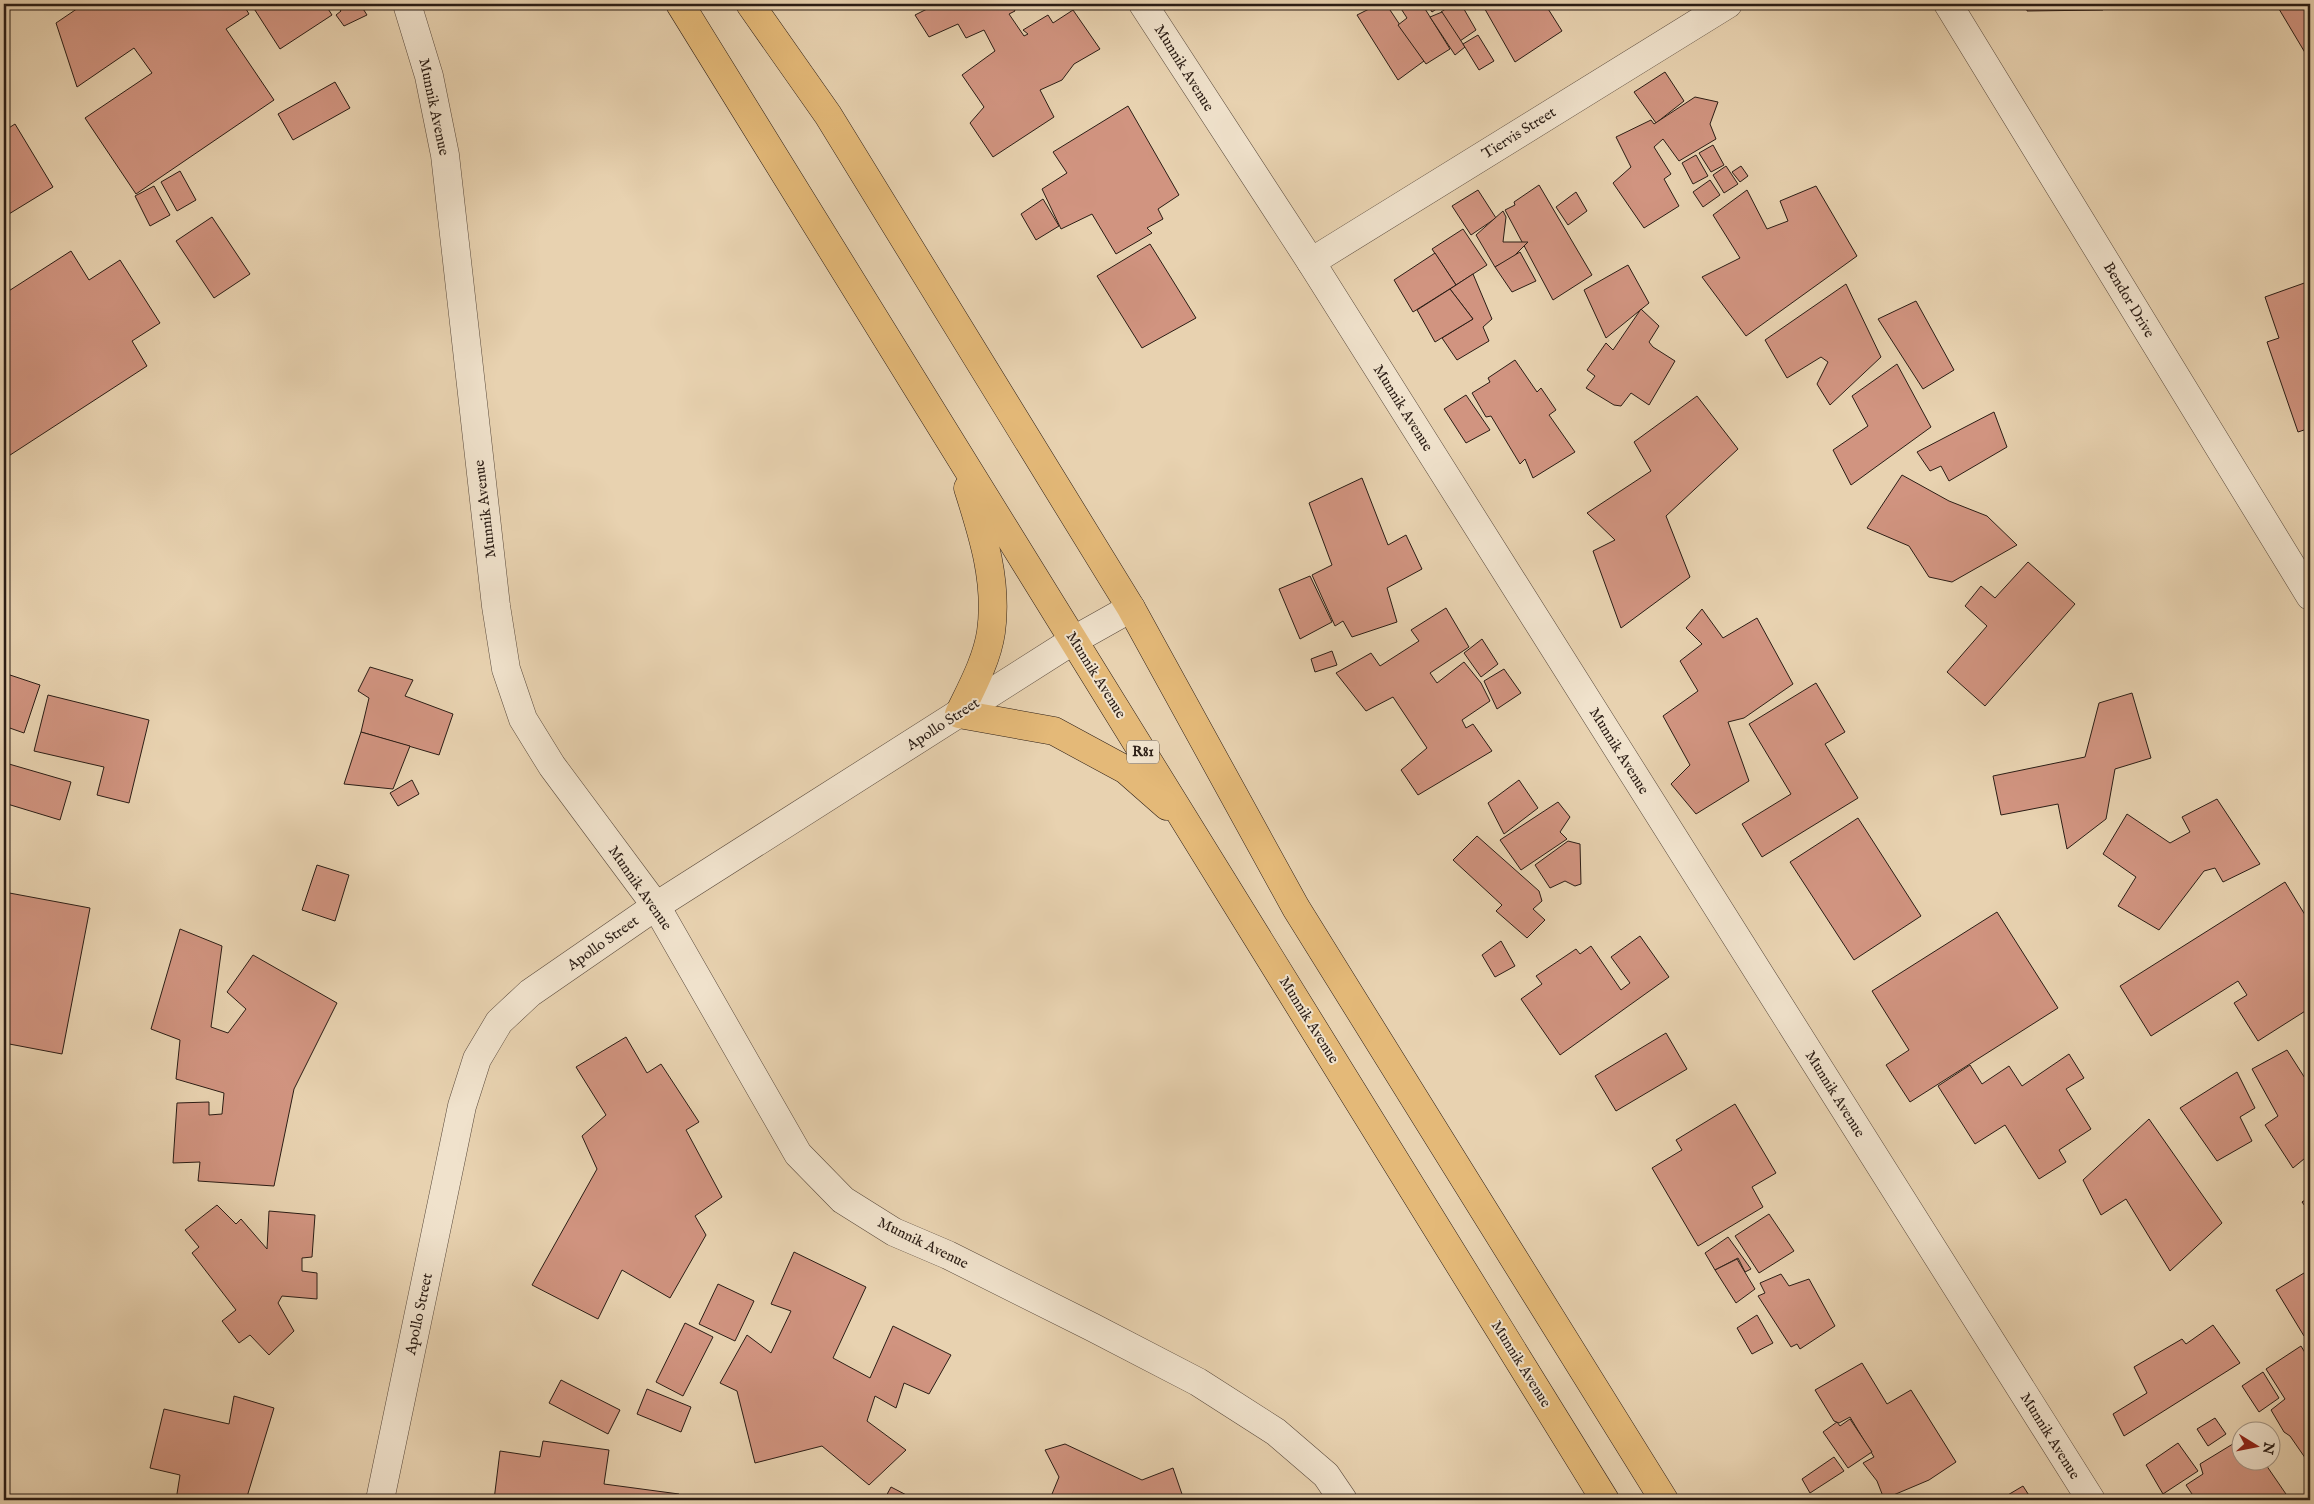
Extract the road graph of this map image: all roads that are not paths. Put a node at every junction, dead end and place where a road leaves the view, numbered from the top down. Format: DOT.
graph roads {
  1 [pos="407,4"];
  2 [pos="680,4"];
  3 [pos="750,4"];
  4 [pos="1143,4"];
  5 [pos="1728,4"];
  6 [pos="1948,4"];
  7 [pos="1311,262"];
  8 [pos="957,451"];
  9 [pos="2310,596"];
  10 [pos="1131,608"];
  11 [pos="1074,640"];
  12 [pos="959,714"];
  13 [pos="1190,828"];
  14 [pos="656,906"];
  15 [pos="380,1500"];
  16 [pos="1343,1500"];
  17 [pos="1605,1500"];
  18 [pos="1664,1500"];
  19 [pos="2091,1500"];
  1 -- 14 [label="street, Munnik Avenue"];
  2 -- 8 [label="main road, Munnik Avenue / R81"];
  3 -- 10 [label="main road"];
  4 -- 7 [label="street, Munnik Avenue"];
  5 -- 7 [label="street, Tiervis Street"];
  6 -- 9 [label="street, Bendor Drive"];
  7 -- 19 [label="street, Munnik Avenue"];
  8 -- 11 [label="main road, Munnik Avenue / R81"];
  8 -- 12 [label="main road"];
  10 -- 11 [label="street, Apollo Street"];
  10 -- 18 [label="main road"];
  11 -- 12 [label="street, Apollo Street"];
  11 -- 13 [label="main road, Munnik Avenue / R81"];
  12 -- 13 [label="main road"];
  12 -- 14 [label="street, Apollo Street"];
  13 -- 17 [label="main road, Munnik Avenue / R81"];
  14 -- 15 [label="street, Apollo Street"];
  14 -- 16 [label="street, Munnik Avenue"];
}
